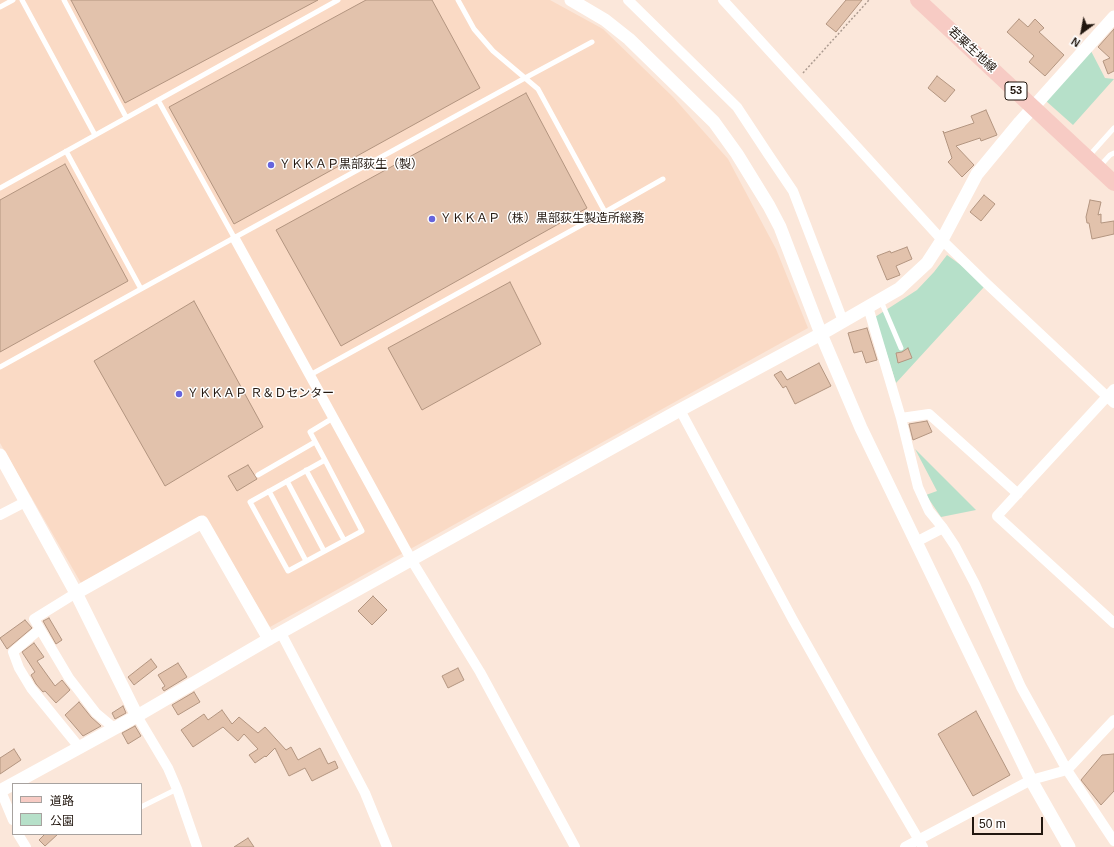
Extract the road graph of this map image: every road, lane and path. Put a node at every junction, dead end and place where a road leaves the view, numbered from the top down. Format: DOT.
graph roads {
  1 [pos="13,0"];
  2 [pos="22,0"];
  3 [pos="64,0"];
  4 [pos="338,0"];
  5 [pos="458,0"];
  6 [pos="571,0"];
  7 [pos="628,0"];
  8 [pos="723,0"];
  9 [pos="869,0"];
  10 [pos="918,0"];
  11 [pos="0,7"];
  12 [pos="1114,17"];
  13 [pos="592,42"];
  14 [pos="525,78"];
  15 [pos="797,80"];
  16 [pos="158,100"];
  17 [pos="1033,107"];
  18 [pos="126,117"];
  19 [pos="1114,128"];
  20 [pos="95,135"];
  21 [pos="66,151"];
  22 [pos="1114,153"];
  23 [pos="1093,163"];
  24 [pos="663,179"];
  25 [pos="1114,182"];
  26 [pos="0,188"];
  27 [pos="605,212"];
  28 [pos="235,239"];
  29 [pos="942,240"];
  30 [pos="141,289"];
  31 [pos="880,300"];
  32 [pos="868,307"];
  33 [pos="843,321"];
  34 [pos="821,334"];
  35 [pos="900,348"];
  36 [pos="0,367"];
  37 [pos="310,375"];
  38 [pos="1112,396"];
  39 [pos="680,410"];
  40 [pos="333,418"];
  41 [pos="901,418"];
  42 [pos="315,442"];
  43 [pos="0,455"];
  44 [pos="325,460"];
  45 [pos="306,470"];
  46 [pos="258,475"];
  47 [pos="287,481"];
  48 [pos="269,491"];
  49 [pos="1018,494"];
  50 [pos="27,502"];
  51 [pos="0,515"];
  52 [pos="943,528"];
  53 [pos="344,540"];
  54 [pos="916,542"];
  55 [pos="324,551"];
  56 [pos="412,560"];
  57 [pos="306,561"];
  58 [pos="76,593"];
  59 [pos="1114,623"];
  60 [pos="40,629"];
  61 [pos="281,633"];
  62 [pos="269,639"];
  63 [pos="137,716"];
  64 [pos="1114,720"];
  65 [pos="114,728"];
  66 [pos="79,747"];
  67 [pos="1067,770"];
  68 [pos="1031,780"];
  69 [pos="12,783"];
  70 [pos="13,783"];
  71 [pos="177,789"];
  72 [pos="0,790"];
  73 [pos="142,806"];
  74 [pos="12,818"];
  75 [pos="19,835"];
  76 [pos="1114,841"];
  77 [pos="921,843"];
  78 [pos="26,847"];
  79 [pos="197,847"];
  80 [pos="387,847"];
  81 [pos="575,847"];
  82 [pos="905,847"];
  83 [pos="1069,847"];
  1 -- 11 [label="lane"];
  2 -- 20 [label="lane"];
  3 -- 18 [label="lane"];
  4 -- 16 [label="lane"];
  5 -- 14 [label="lane"];
  6 -- 34 [label="street"];
  7 -- 33 [label="street"];
  8 -- 15 [label="street"];
  9 -- 15 [label="path"];
  10 -- 17 [label="main road, 若栗生地線 / 53"];
  12 -- 17 [label="street"];
  13 -- 14 [label="lane"];
  14 -- 27 [label="lane"];
  14 -- 28 [label="lane"];
  15 -- 29 [label="street"];
  16 -- 18 [label="lane"];
  16 -- 28 [label="lane"];
  17 -- 23 [label="main road, 若栗生地線 / 53"];
  17 -- 29 [label="street"];
  18 -- 20 [label="lane"];
  19 -- 23 [label="lane"];
  20 -- 21 [label="lane"];
  21 -- 26 [label="lane"];
  21 -- 30 [label="lane"];
  22 -- 23 [label="lane"];
  23 -- 25 [label="main road, 若栗生地線 / 53"];
  24 -- 27 [label="lane"];
  27 -- 37 [label="lane"];
  28 -- 30 [label="lane"];
  28 -- 37 [label="street"];
  29 -- 31 [label="street"];
  29 -- 38 [label="street"];
  30 -- 36 [label="lane"];
  31 -- 32 [label="street"];
  31 -- 35 [label="lane"];
  32 -- 33 [label="street"];
  32 -- 41 [label="street"];
  33 -- 34 [label="street"];
  34 -- 39 [label="street"];
  34 -- 54 [label="street"];
  37 -- 40 [label="street"];
  38 -- 49 [label="street"];
  39 -- 56 [label="street"];
  39 -- 77 [label="street"];
  40 -- 42 [label="lane"];
  40 -- 56 [label="street"];
  41 -- 49 [label="street"];
  41 -- 52 [label="street"];
  42 -- 44 [label="lane"];
  42 -- 46 [label="lane"];
  43 -- 50 [label="street"];
  44 -- 45 [label="lane"];
  44 -- 53 [label="lane"];
  45 -- 47 [label="lane"];
  45 -- 53 [label="lane"];
  47 -- 48 [label="lane"];
  47 -- 55 [label="lane"];
  48 -- 57 [label="lane"];
  48 -- 57 [label="lane"];
  49 -- 59 [label="street"];
  50 -- 51 [label="street"];
  50 -- 58 [label="street"];
  52 -- 54 [label="street"];
  52 -- 67 [label="street"];
  53 -- 55 [label="lane"];
  54 -- 68 [label="street"];
  55 -- 57 [label="lane"];
  56 -- 61 [label="street"];
  56 -- 81 [label="street"];
  58 -- 60 [label="street"];
  58 -- 62 [label="street"];
  58 -- 63 [label="street"];
  60 -- 65 [label="street"];
  60 -- 66 [label="street"];
  61 -- 62 [label="street"];
  61 -- 80 [label="street"];
  62 -- 63 [label="street"];
  63 -- 65 [label="street"];
  63 -- 71 [label="street"];
  64 -- 67 [label="street"];
  65 -- 66 [label="street"];
  66 -- 70 [label="street"];
  67 -- 68 [label="street"];
  67 -- 76 [label="street"];
  68 -- 77 [label="street"];
  68 -- 83 [label="street"];
  69 -- 72 [label="street"];
  71 -- 73 [label="lane"];
  71 -- 79 [label="street"];
  72 -- 74 [label="street"];
  75 -- 78 [label="street"];
  77 -- 82 [label="street"];
}
